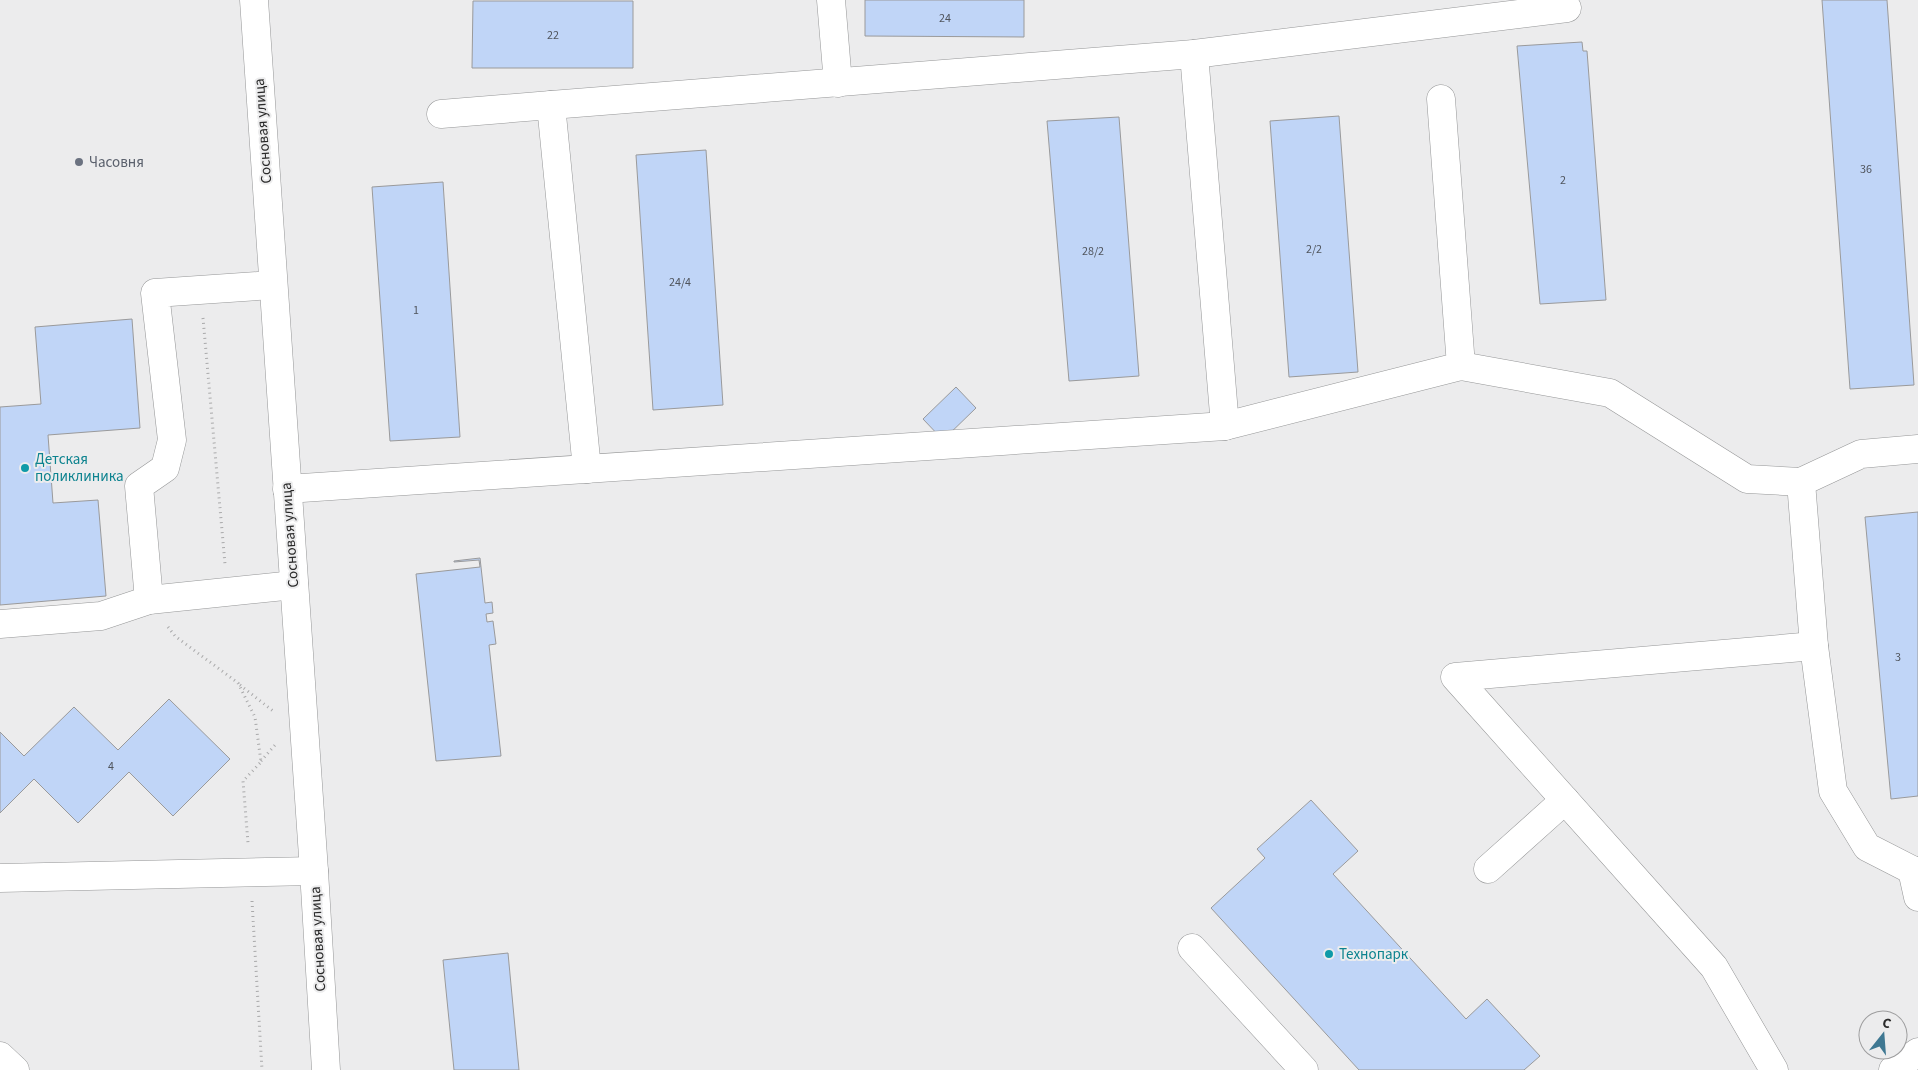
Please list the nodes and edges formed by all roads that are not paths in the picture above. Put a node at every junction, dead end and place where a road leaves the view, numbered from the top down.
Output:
1 (254, 0) edge
2 (831, 0) edge
3 (1567, 8) dead end
4 (1194, 54) junction
5 (838, 83) junction
6 (1441, 99) dead end
7 (551, 105) junction
8 (441, 114) dead end
9 (273, 285) junction
10 (1461, 366) junction
11 (1225, 426) junction
12 (1918, 450) edge
13 (587, 469) junction
14 (1802, 482) junction
15 (287, 489) junction
16 (294, 585) junction
17 (149, 600) junction
18 (0, 624) edge
19 (1814, 646) junction
20 (1565, 800) junction
21 (1488, 868) dead end
22 (314, 871) junction
23 (1915, 871) edge
24 (0, 878) edge
25 (1918, 897) edge
26 (1192, 948) dead end
27 (1918, 1052) edge
28 (0, 1056) edge
29 (15, 1070) edge
30 (326, 1070) edge
31 (1304, 1070) edge
32 (1774, 1070) edge
33 (1894, 1070) edge

1 - 9 street, Сосновая улица
2 - 5 street
3 - 4 street
4 - 5 street
4 - 11 street
5 - 7 street
6 - 10 street
7 - 8 street
7 - 13 street
9 - 15 street, Сосновая улица
9 - 17 street
10 - 11 street
10 - 14 street
11 - 13 street
12 - 14 street
13 - 15 street
14 - 19 street
15 - 16 street, Сосновая улица
16 - 17 street
16 - 22 street, Сосновая улица
17 - 18 street
19 - 20 street
19 - 23 street
20 - 21 street
20 - 32 street
22 - 24 street
22 - 30 street, Сосновая улица
23 - 25 street
26 - 31 street
27 - 33 street
28 - 29 street

